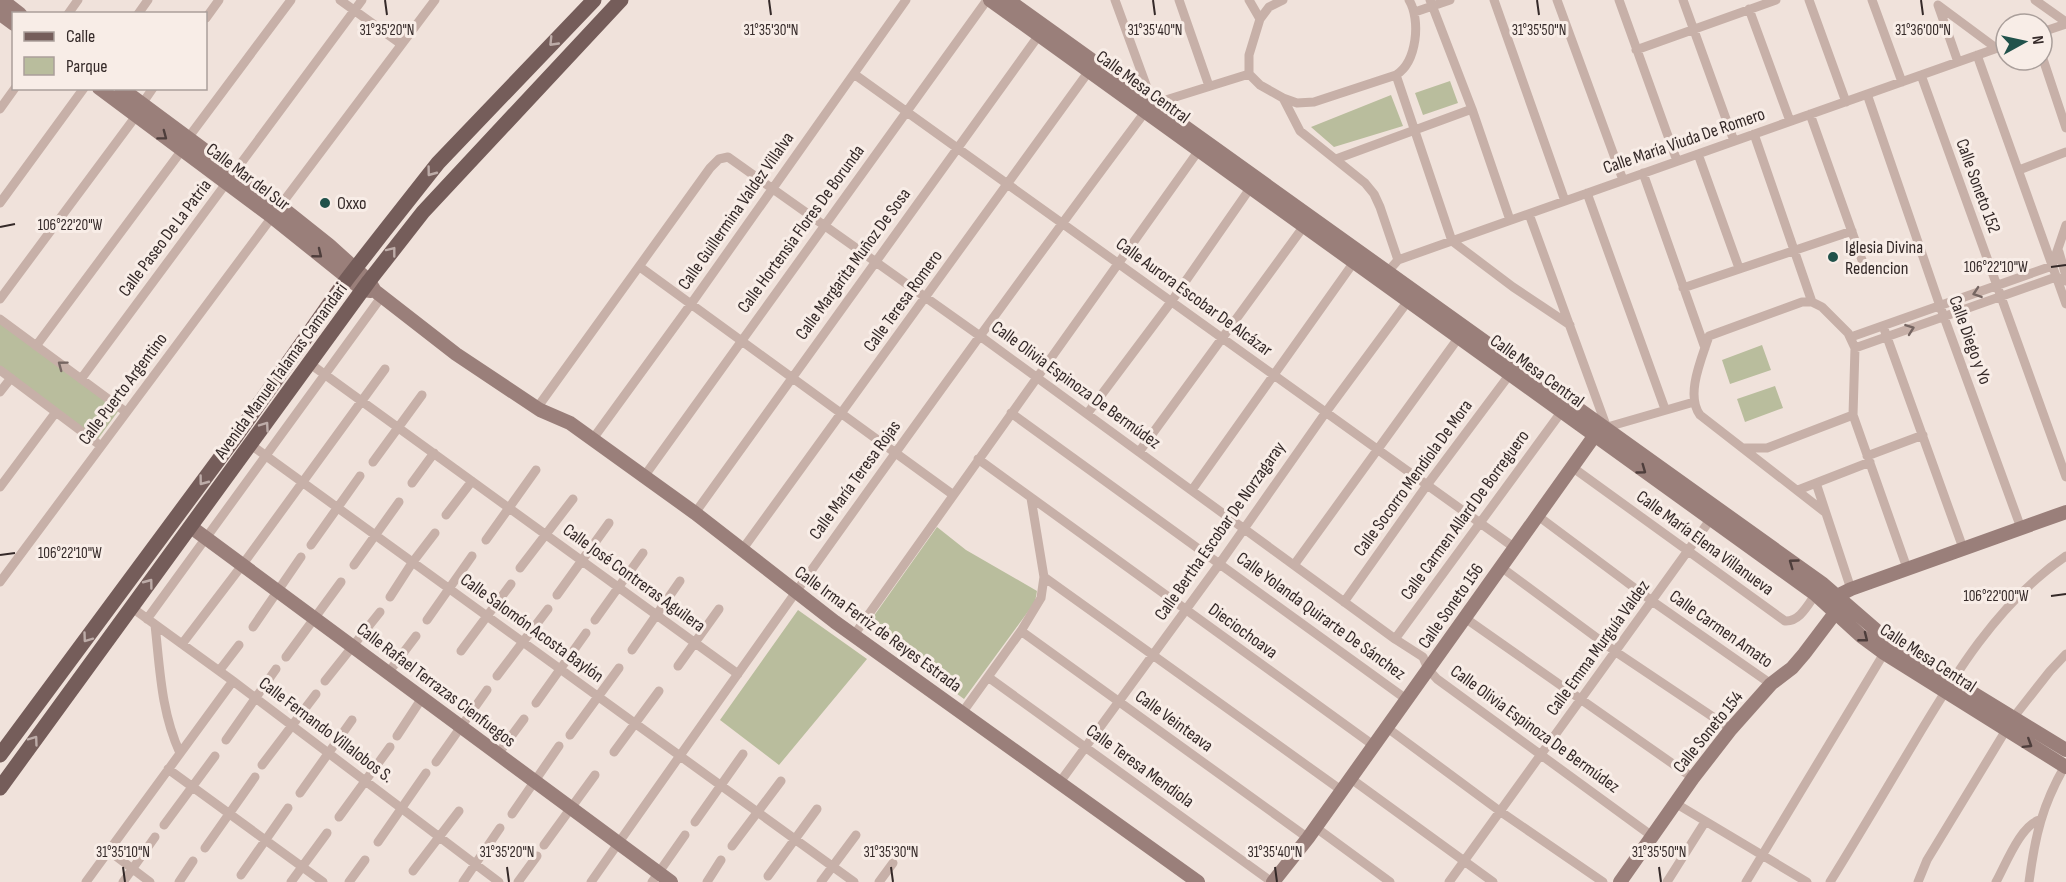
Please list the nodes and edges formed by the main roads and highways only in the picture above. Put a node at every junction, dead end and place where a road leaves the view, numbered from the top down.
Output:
1 (594, 0) edge
2 (621, 0) edge
3 (0, 755) edge
4 (0, 788) edge

1 -> 3 main road, Avenida Manuel Talamas Camandari
4 -> 2 main road, Avenida Manuel Talamas Camandari

